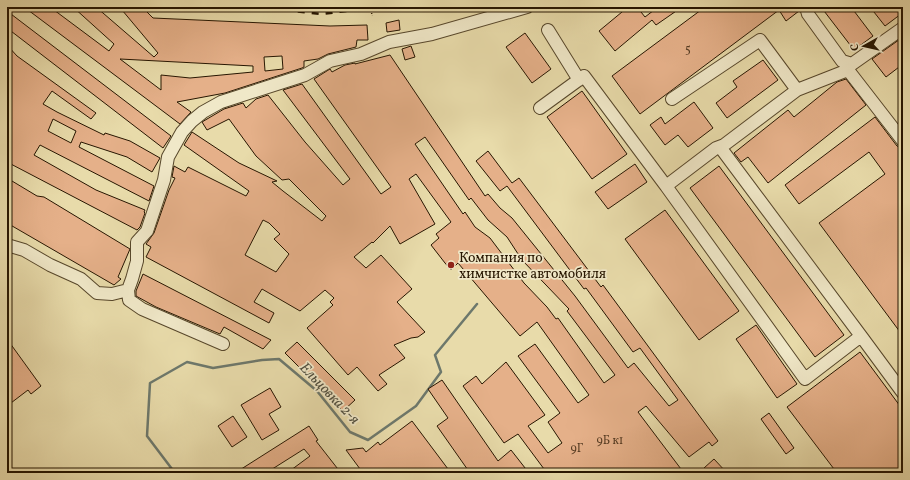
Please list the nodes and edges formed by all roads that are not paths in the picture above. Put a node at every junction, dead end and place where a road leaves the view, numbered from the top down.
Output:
1 (527, 7) edge
2 (806, 7) edge
3 (903, 28) edge
4 (548, 30) dead end
5 (579, 80) junction
6 (797, 90) junction
7 (672, 99) dead end
8 (540, 108) dead end
9 (903, 141) edge
10 (720, 146) junction
11 (666, 186) junction
12 (7, 245) edge
13 (128, 290) junction
14 (861, 336) junction
15 (223, 344) dead end
16 (902, 388) edge

1 - 13 lane
2 - 3 lane
4 - 5 lane
5 - 8 lane
5 - 11 lane
6 - 7 lane
6 - 9 lane
6 - 10 lane
10 - 11 lane
10 - 14 lane
11 - 14 lane
12 - 13 lane
13 - 15 lane
14 - 16 lane

